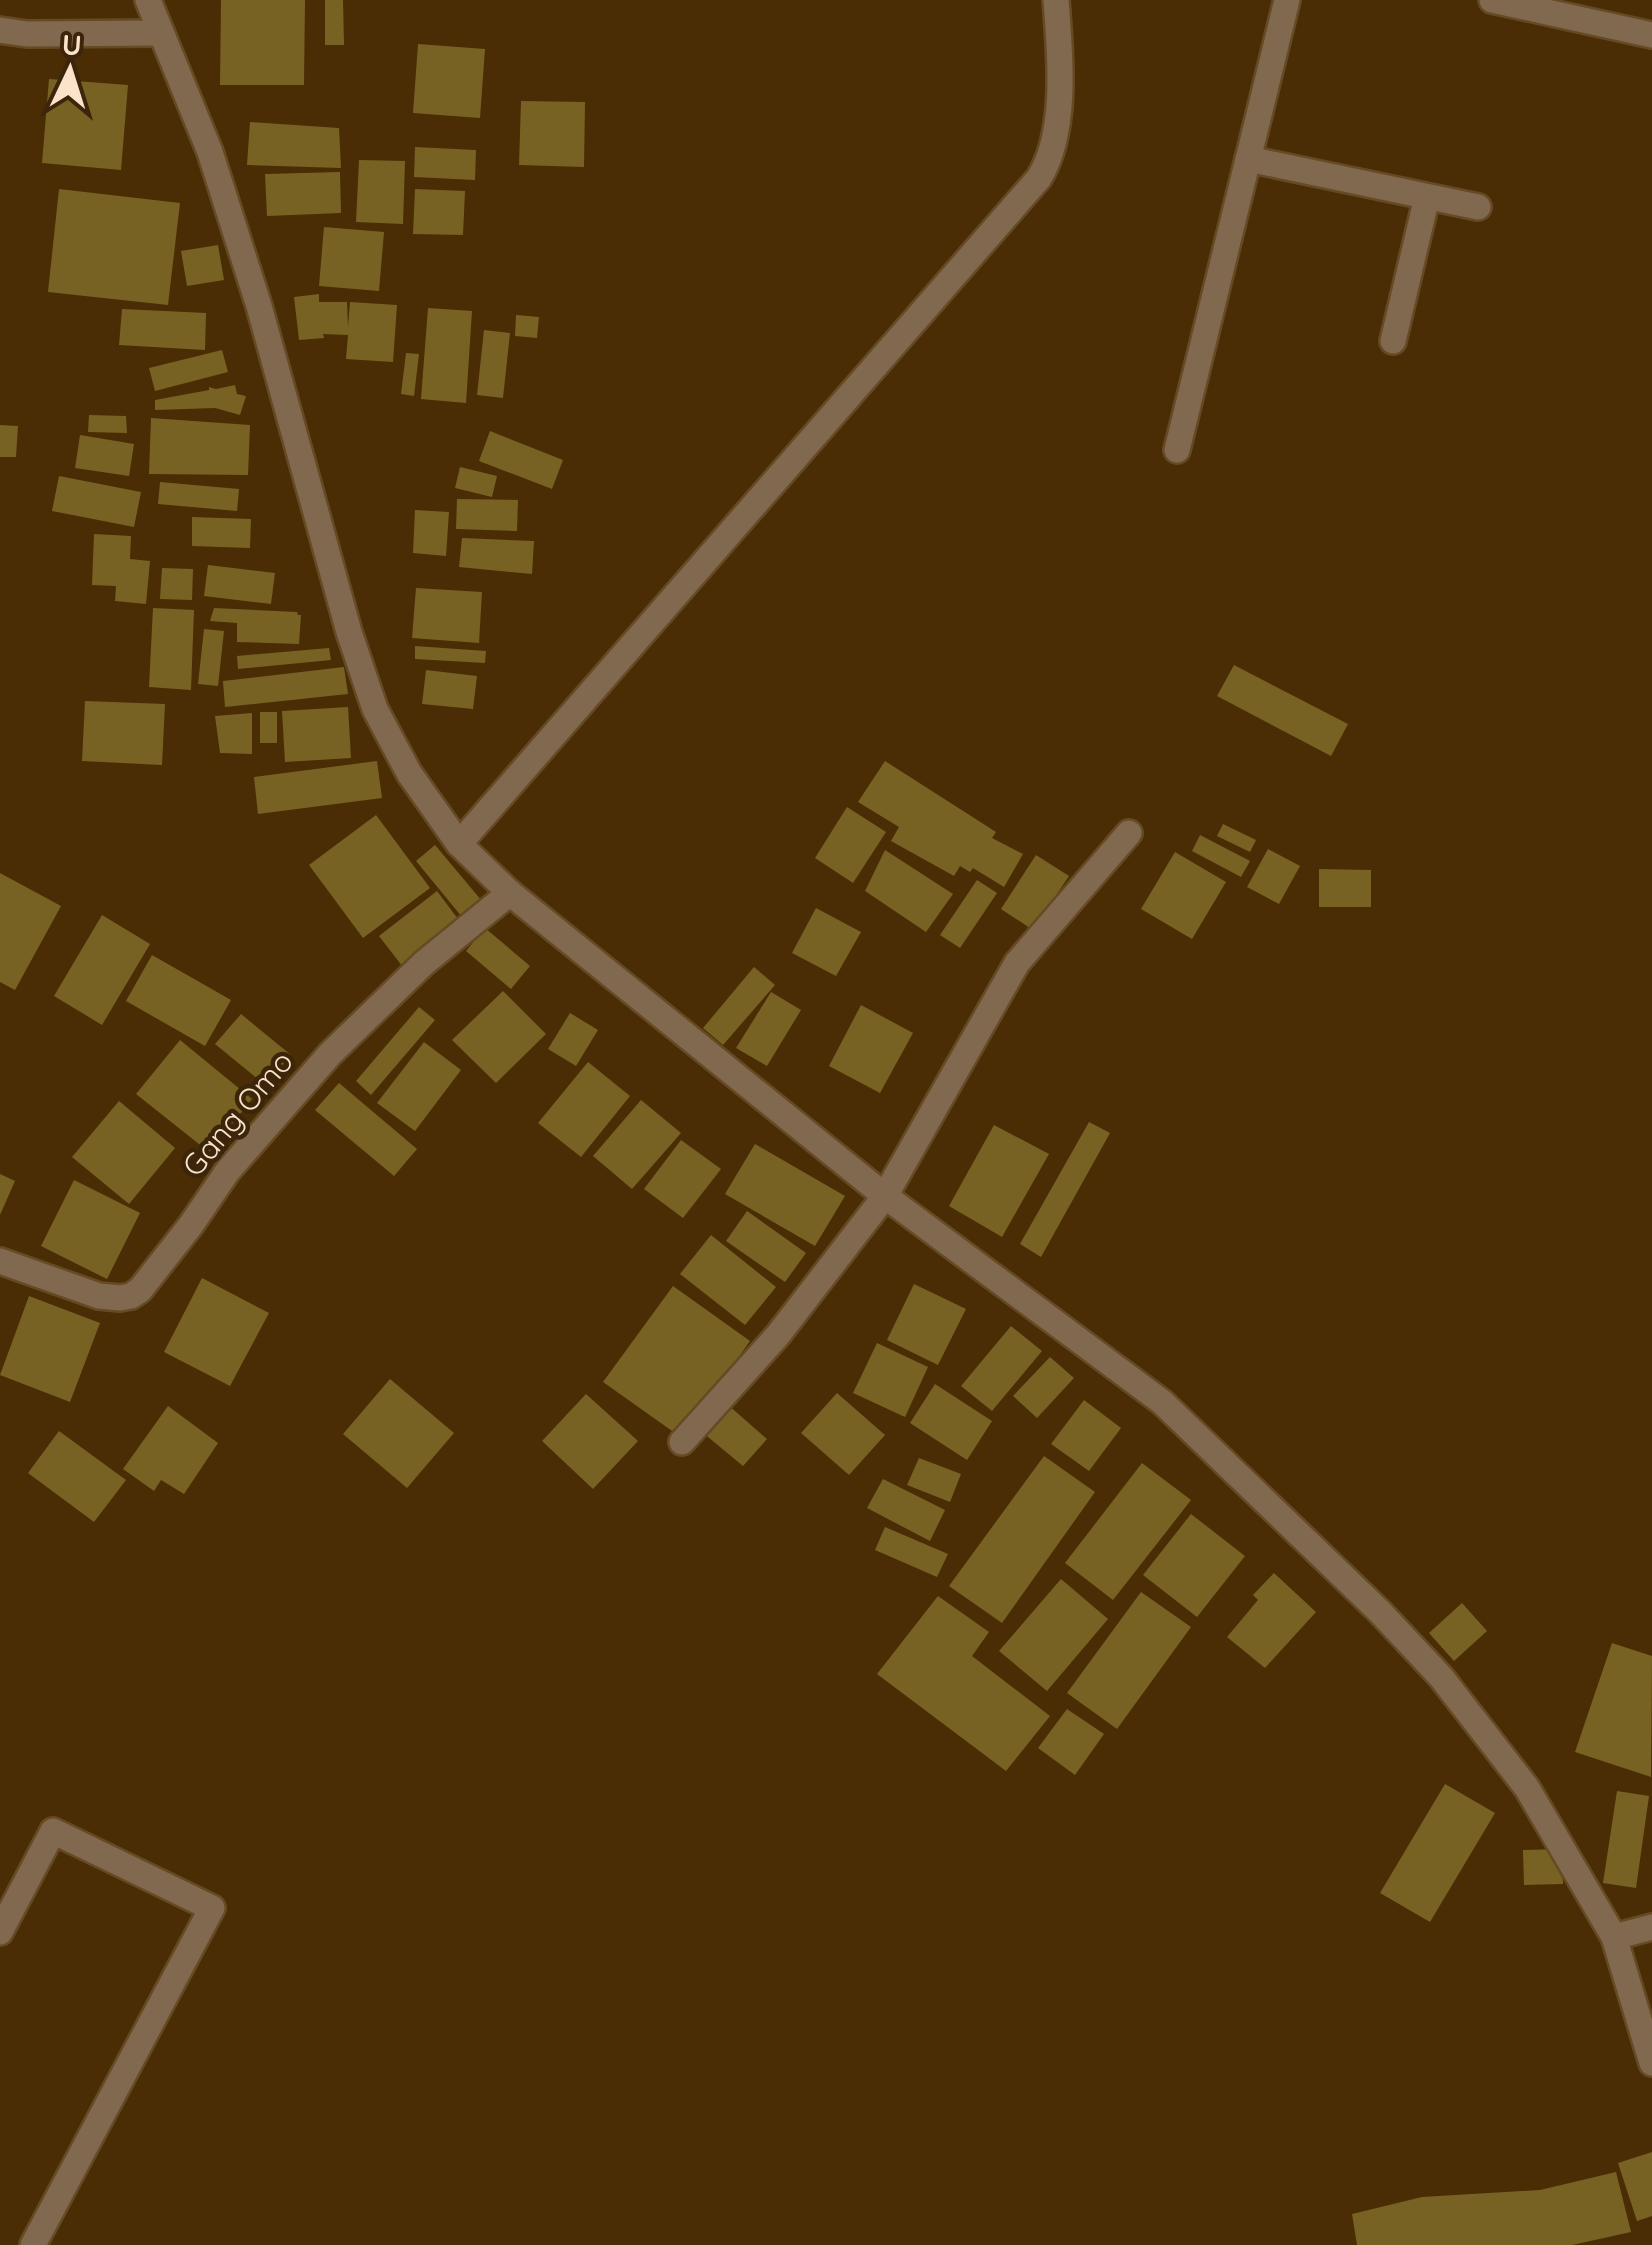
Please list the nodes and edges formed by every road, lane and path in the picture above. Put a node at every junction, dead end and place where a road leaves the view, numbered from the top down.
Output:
1 (148, 0) edge
2 (1080, 0) edge
3 (1287, 0) edge
4 (1492, 0) edge
5 (1056, 11) edge
6 (0, 30) edge
7 (161, 33) junction
8 (1652, 35) edge
9 (1248, 160) junction
10 (1428, 196) junction
11 (1478, 208) dead end
12 (1393, 341) dead end
13 (1177, 450) dead end
14 (1129, 833) dead end
15 (458, 844) junction
16 (510, 893) junction
17 (884, 1196) junction
18 (0, 1261) edge
19 (682, 1442) dead end
20 (1652, 1928) edge
21 (0, 1932) edge
22 (1614, 1937) junction
23 (1652, 2063) edge
24 (34, 2245) edge

1 - 7 street
2 - 5 street
3 - 9 street
4 - 8 street
5 - 15 street
6 - 7 street
7 - 15 street
9 - 10 street
9 - 13 street
10 - 11 street
10 - 12 street
14 - 17 street
15 - 16 street
16 - 17 street
16 - 18 street, Gang Omo
17 - 19 street
17 - 22 street
20 - 22 street
21 - 24 street
22 - 23 street

